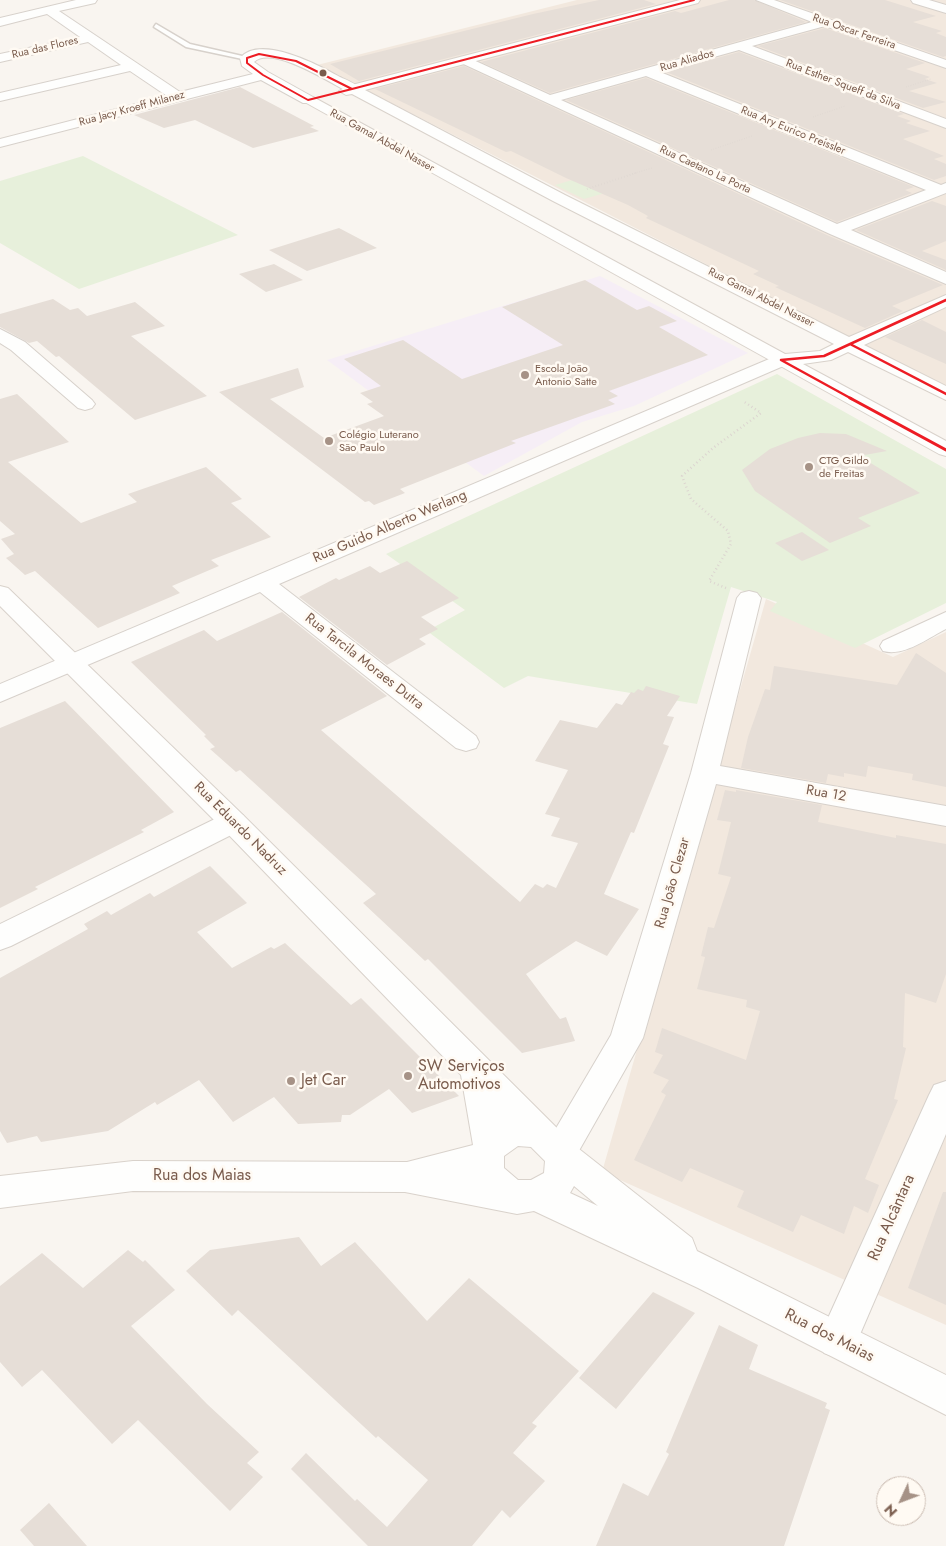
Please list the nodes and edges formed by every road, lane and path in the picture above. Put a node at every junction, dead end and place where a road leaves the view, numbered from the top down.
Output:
1 (91, 0) edge
2 (694, 0) edge
3 (762, 0) edge
4 (917, 0) edge
5 (946, 9) edge
6 (49, 10) junction
7 (0, 22) edge
8 (825, 22) junction
9 (156, 26) dead end
10 (91, 38) junction
11 (740, 46) junction
12 (0, 58) edge
13 (246, 58) junction
14 (464, 61) junction
15 (946, 64) edge
16 (132, 66) junction
17 (646, 72) junction
18 (263, 75) junction
19 (353, 89) junction
20 (0, 97) edge
21 (178, 97) junction
22 (549, 99) junction
23 (308, 100) junction
24 (946, 124) edge
25 (0, 143) edge
26 (943, 189) edge
27 (836, 230) junction
28 (946, 279) edge
29 (946, 300) edge
30 (0, 335) edge
31 (850, 344) junction
32 (781, 360) junction
33 (720, 386) junction
34 (946, 394) edge
35 (85, 404) dead end
36 (946, 450) edge
37 (262, 582) junction
38 (0, 593) edge
39 (749, 598) joint
40 (946, 619) edge
41 (892, 646) dead end
42 (72, 664) junction
43 (0, 694) edge
44 (466, 742) dead end
45 (705, 773) junction
46 (946, 816) edge
47 (233, 822) junction
48 (0, 938) edge
49 (477, 1068) junction
50 (946, 1095) edge
51 (555, 1147) junction
52 (488, 1151) junction
53 (405, 1177) junction
54 (0, 1192) edge
55 (527, 1197) junction
56 (711, 1276) junction
57 (838, 1340) junction
58 (946, 1396) edge

1 - 6 street
2 - 14 street
3 - 8 street, Rua Oscar Ferreira
4 - 5 street
6 - 7 street
6 - 10 street
8 - 11 street, Rua Aliados
8 - 15 street, Rua Oscar Ferreira
9 - 13 lane
10 - 12 street, Rua das Flores
10 - 16 street
11 - 17 street, Rua Aliados
11 - 24 street, Rua Esther Squeff da Silva
13 - 18 street, Rua Gamal Abdel Nasser
13 - 19 street, Rua Gamal Abdel Nasser
14 - 19 street
14 - 22 street, Rua Caetano La Porta
16 - 20 street
16 - 21 street
17 - 22 street, Rua Aliados
17 - 26 street, Rua Ary Eurico Preissler
18 - 21 street, Rua Jacy Kroeff Milanez
18 - 23 street, Rua Gamal Abdel Nasser
19 - 23 street
19 - 31 street, Rua Gamal Abdel Nasser
21 - 25 street, Rua Jacy Kroeff Milanez
22 - 27 street, Rua Caetano La Porta
23 - 32 street, Rua Gamal Abdel Nasser
26 - 27 street
27 - 28 street, Rua Caetano La Porta
29 - 31 street
30 - 35 street
31 - 32 street
31 - 34 street, Rua Gamal Abdel Nasser
32 - 33 street, Rua Guido Alberto Werlang
32 - 36 street, Rua Gamal Abdel Nasser
33 - 37 street, Rua Guido Alberto Werlang
33 - 39 path
37 - 42 street, Rua Guido Alberto Werlang
37 - 44 street, Rua Tarcila Moraes Dutra
38 - 42 street, Rua Eduardo Nadruz
39 - 45 street, Rua João Clezar
40 - 41 street
42 - 43 street, Rua Guido Alberto Werlang
42 - 47 street, Rua Eduardo Nadruz
45 - 46 street, Rua 12
45 - 51 street, Rua João Clezar
47 - 48 street
47 - 49 street, Rua Eduardo Nadruz
49 - 51 street, Rua Eduardo Nadruz
49 - 52 street
50 - 57 street, Rua Alcântara
51 - 52 street
51 - 55 street
51 - 56 street, Rua dos Maias
52 - 53 street, Rua dos Maias
52 - 55 street
53 - 54 street, Rua dos Maias
53 - 55 street, Rua dos Maias
55 - 56 street, Rua dos Maias
56 - 57 street, Rua dos Maias
57 - 58 street, Rua dos Maias

